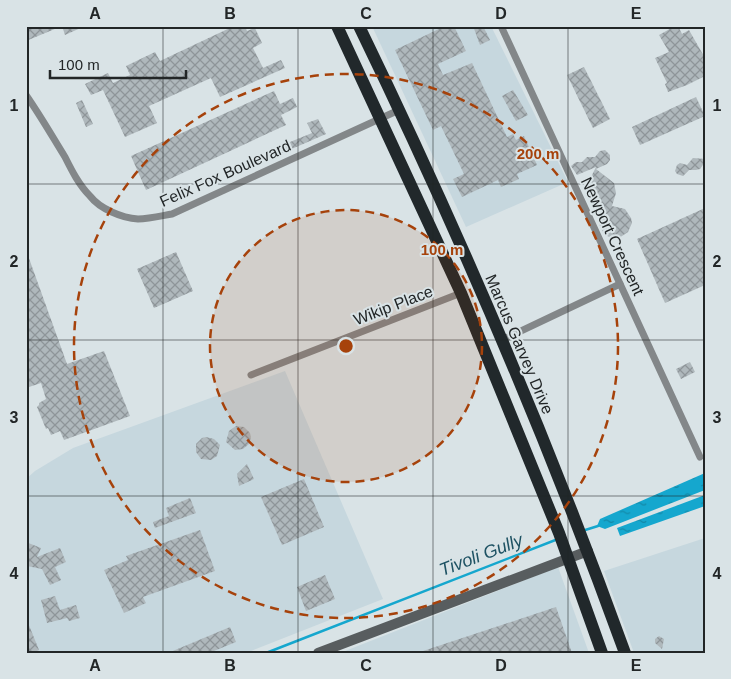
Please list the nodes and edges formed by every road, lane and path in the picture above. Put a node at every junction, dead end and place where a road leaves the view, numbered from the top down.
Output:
1 (337, 26) edge
2 (359, 26) edge
3 (501, 26) edge
4 (26, 95) edge
5 (399, 110) junction
6 (380, 118) junction
7 (620, 284) junction
8 (461, 294) junction
9 (502, 340) junction
10 (251, 375) dead end
11 (700, 457) dead end
12 (588, 551) junction
13 (568, 559) junction
14 (318, 653) edge
15 (602, 653) edge
16 (625, 653) edge

1 - 6 highway
2 - 5 highway, Marcus Garvey Drive
3 - 7 street, Newport Crescent
4 - 6 street, Felix Fox Boulevard
5 - 6 street, Felix Fox Boulevard
5 - 9 highway, Marcus Garvey Drive
6 - 8 highway
7 - 9 street
7 - 11 street, Newport Crescent
8 - 10 street, Wikip Place
8 - 13 highway
9 - 12 highway, Marcus Garvey Drive
12 - 13 street
12 - 16 highway, Marcus Garvey Drive
13 - 14 street
13 - 15 highway

